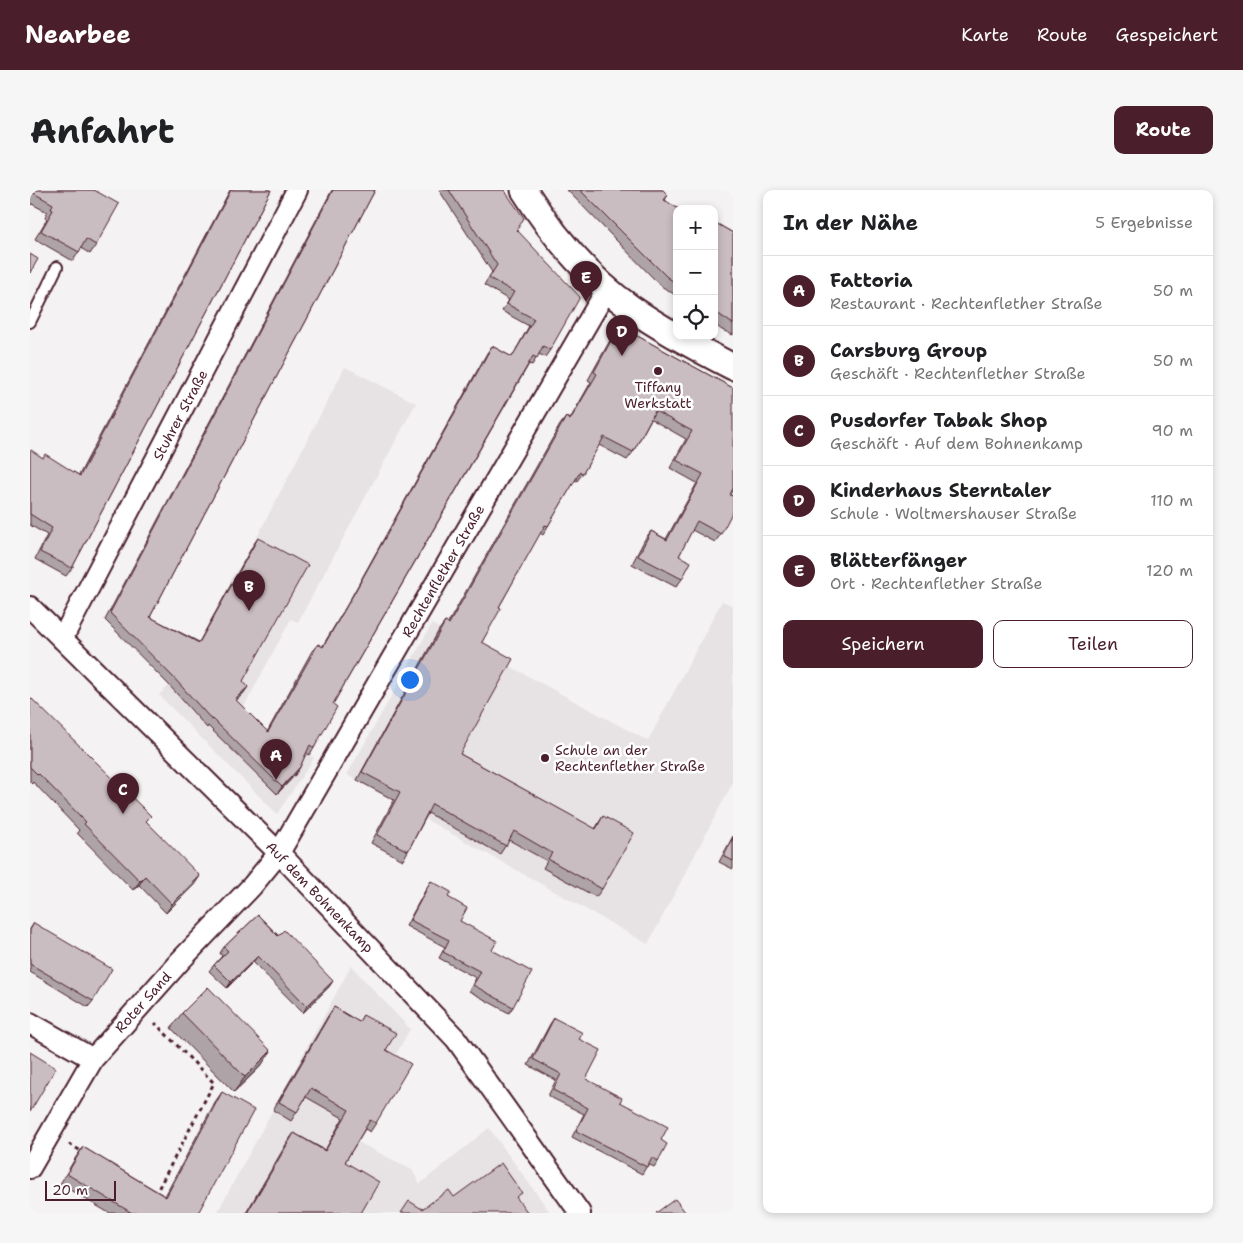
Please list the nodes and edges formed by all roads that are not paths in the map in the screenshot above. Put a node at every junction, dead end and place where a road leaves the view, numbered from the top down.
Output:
1 (297, 190) edge
2 (524, 190) edge
3 (57, 267) dead end
4 (607, 288) junction
5 (30, 322) edge
6 (733, 367) edge
7 (30, 607) edge
8 (62, 639) junction
9 (278, 853) junction
10 (30, 1023) edge
11 (92, 1059) junction
12 (30, 1168) edge
13 (580, 1213) edge

1 - 8 street, Stuhrer Straße
2 - 4 street
3 - 5 lane
4 - 6 street
4 - 9 street, Rechtenflether Straße
7 - 8 street, Auf dem Bohnenkamp
8 - 9 street, Auf dem Bohnenkamp
9 - 11 street, Roter Sand
9 - 13 street, Auf dem Bohnenkamp
10 - 11 street
11 - 12 street, Roter Sand

